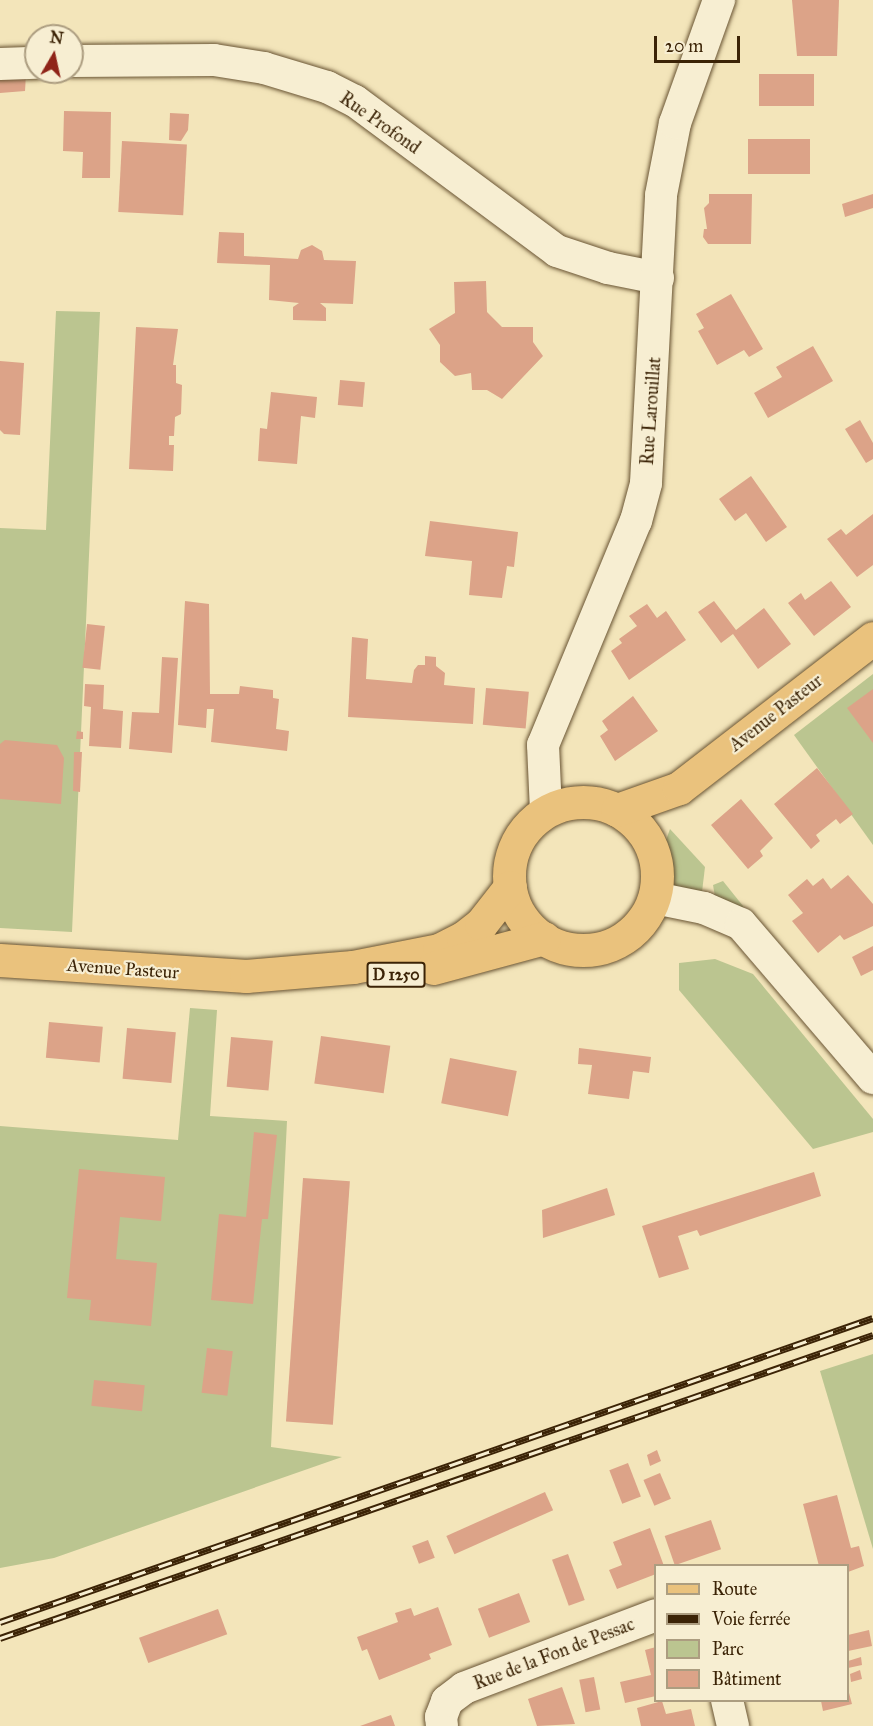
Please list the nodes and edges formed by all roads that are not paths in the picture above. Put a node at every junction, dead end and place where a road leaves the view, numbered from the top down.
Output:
1 (719, 0) edge
2 (84, 62) edge
3 (24, 63) edge
4 (0, 64) edge
5 (658, 278) junction
6 (873, 638) edge
7 (679, 788) junction
8 (617, 810) junction
9 (546, 811) junction
10 (649, 840) junction
11 (510, 887) junction
12 (655, 898) junction
13 (544, 938) junction
14 (0, 960) edge
15 (246, 976) junction
16 (873, 1078) edge
17 (654, 1617) edge
18 (727, 1702) edge
19 (442, 1726) edge
20 (733, 1726) edge

1 - 5 street, Rue Larouillat
2 - 5 street, Rue Profond
3 - 4 street
5 - 9 street, Rue Larouillat
6 - 7 main road, Avenue Pasteur
7 - 8 main road, Avenue Pasteur
7 - 10 main road, Avenue Pasteur
8 - 9 main road
8 - 10 main road
9 - 11 main road
10 - 12 main road
11 - 13 main road
11 - 15 main road, Avenue Pasteur / D 1250
12 - 13 main road
12 - 16 street
13 - 15 main road, Avenue Pasteur / D 1250
14 - 15 main road, Avenue Pasteur / D 1250
17 - 19 street, Rue de la Fon de Pessac
18 - 20 street

